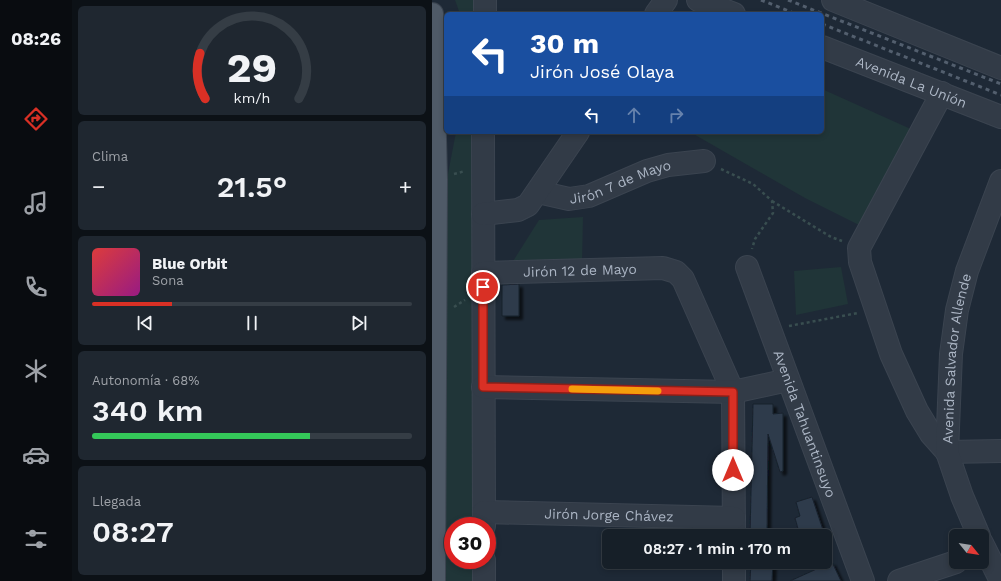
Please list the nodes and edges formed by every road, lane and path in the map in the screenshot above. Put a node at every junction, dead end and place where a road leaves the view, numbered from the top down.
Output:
1 (485, 0) edge
2 (666, 0) edge
3 (698, 0) edge
4 (833, 0) edge
5 (485, 12) edge
6 (657, 12) edge
7 (729, 12) edge
8 (432, 14) edge
9 (824, 49) edge
10 (1001, 68) edge
11 (942, 93) junction
12 (1001, 117) edge
13 (483, 134) edge
14 (577, 134) edge
15 (704, 161) joint
16 (483, 165) junction
17 (436, 180) junction
18 (1001, 182) edge
19 (538, 192) junction
20 (772, 201) junction
21 (483, 214) junction
22 (859, 248) junction
23 (434, 256) edge
24 (747, 267) joint
25 (483, 280) junction
26 (875, 310) junction
27 (436, 317) junction
28 (769, 330) junction
29 (788, 380) junction
30 (483, 387) junction
31 (733, 392) junction
32 (1001, 451) edge
33 (947, 452) junction
34 (484, 517) edge
35 (496, 519) edge
36 (734, 527) edge
37 (975, 529) edge
38 (989, 558) edge
39 (949, 564) edge
40 (484, 569) edge
41 (734, 569) edge
42 (434, 581) edge
43 (484, 581) edge
44 (734, 581) edge
45 (863, 581) edge
46 (899, 581) edge
47 (1001, 581) edge

1 - 5 street
2 - 6 street
3 - 7 street
4 - 10 street
8 - 17 main road
9 - 11 street, Avenida La Unión
11 - 12 street, Avenida La Unión
11 - 22 street
13 - 16 street
14 - 19 street
15 - 19 street, Jirón 7 de Mayo
15 - 20 path
16 - 17 path
16 - 21 street
17 - 23 main road
18 - 33 street, Avenida Salvador Allende
19 - 21 street
20 - 22 path
20 - 24 path
21 - 25 street
22 - 26 street
23 - 27 main road
24 - 28 street, Avenida Tahuantinsuyo
25 - 27 path
25 - 30 street
25 - 31 street, Jirón 12 de Mayo
26 - 28 path
26 - 33 street
27 - 42 main road
28 - 29 street, Avenida Tahuantinsuyo
29 - 31 street
29 - 45 street, Avenida Tahuantinsuyo
30 - 31 street
30 - 34 street
31 - 36 street
32 - 33 street
33 - 37 street, Avenida Salvador Allende
35 - 36 street, Jirón Jorge Chávez
38 - 47 street, Avenida Salvador Allende
39 - 46 street
40 - 43 street
41 - 44 street

